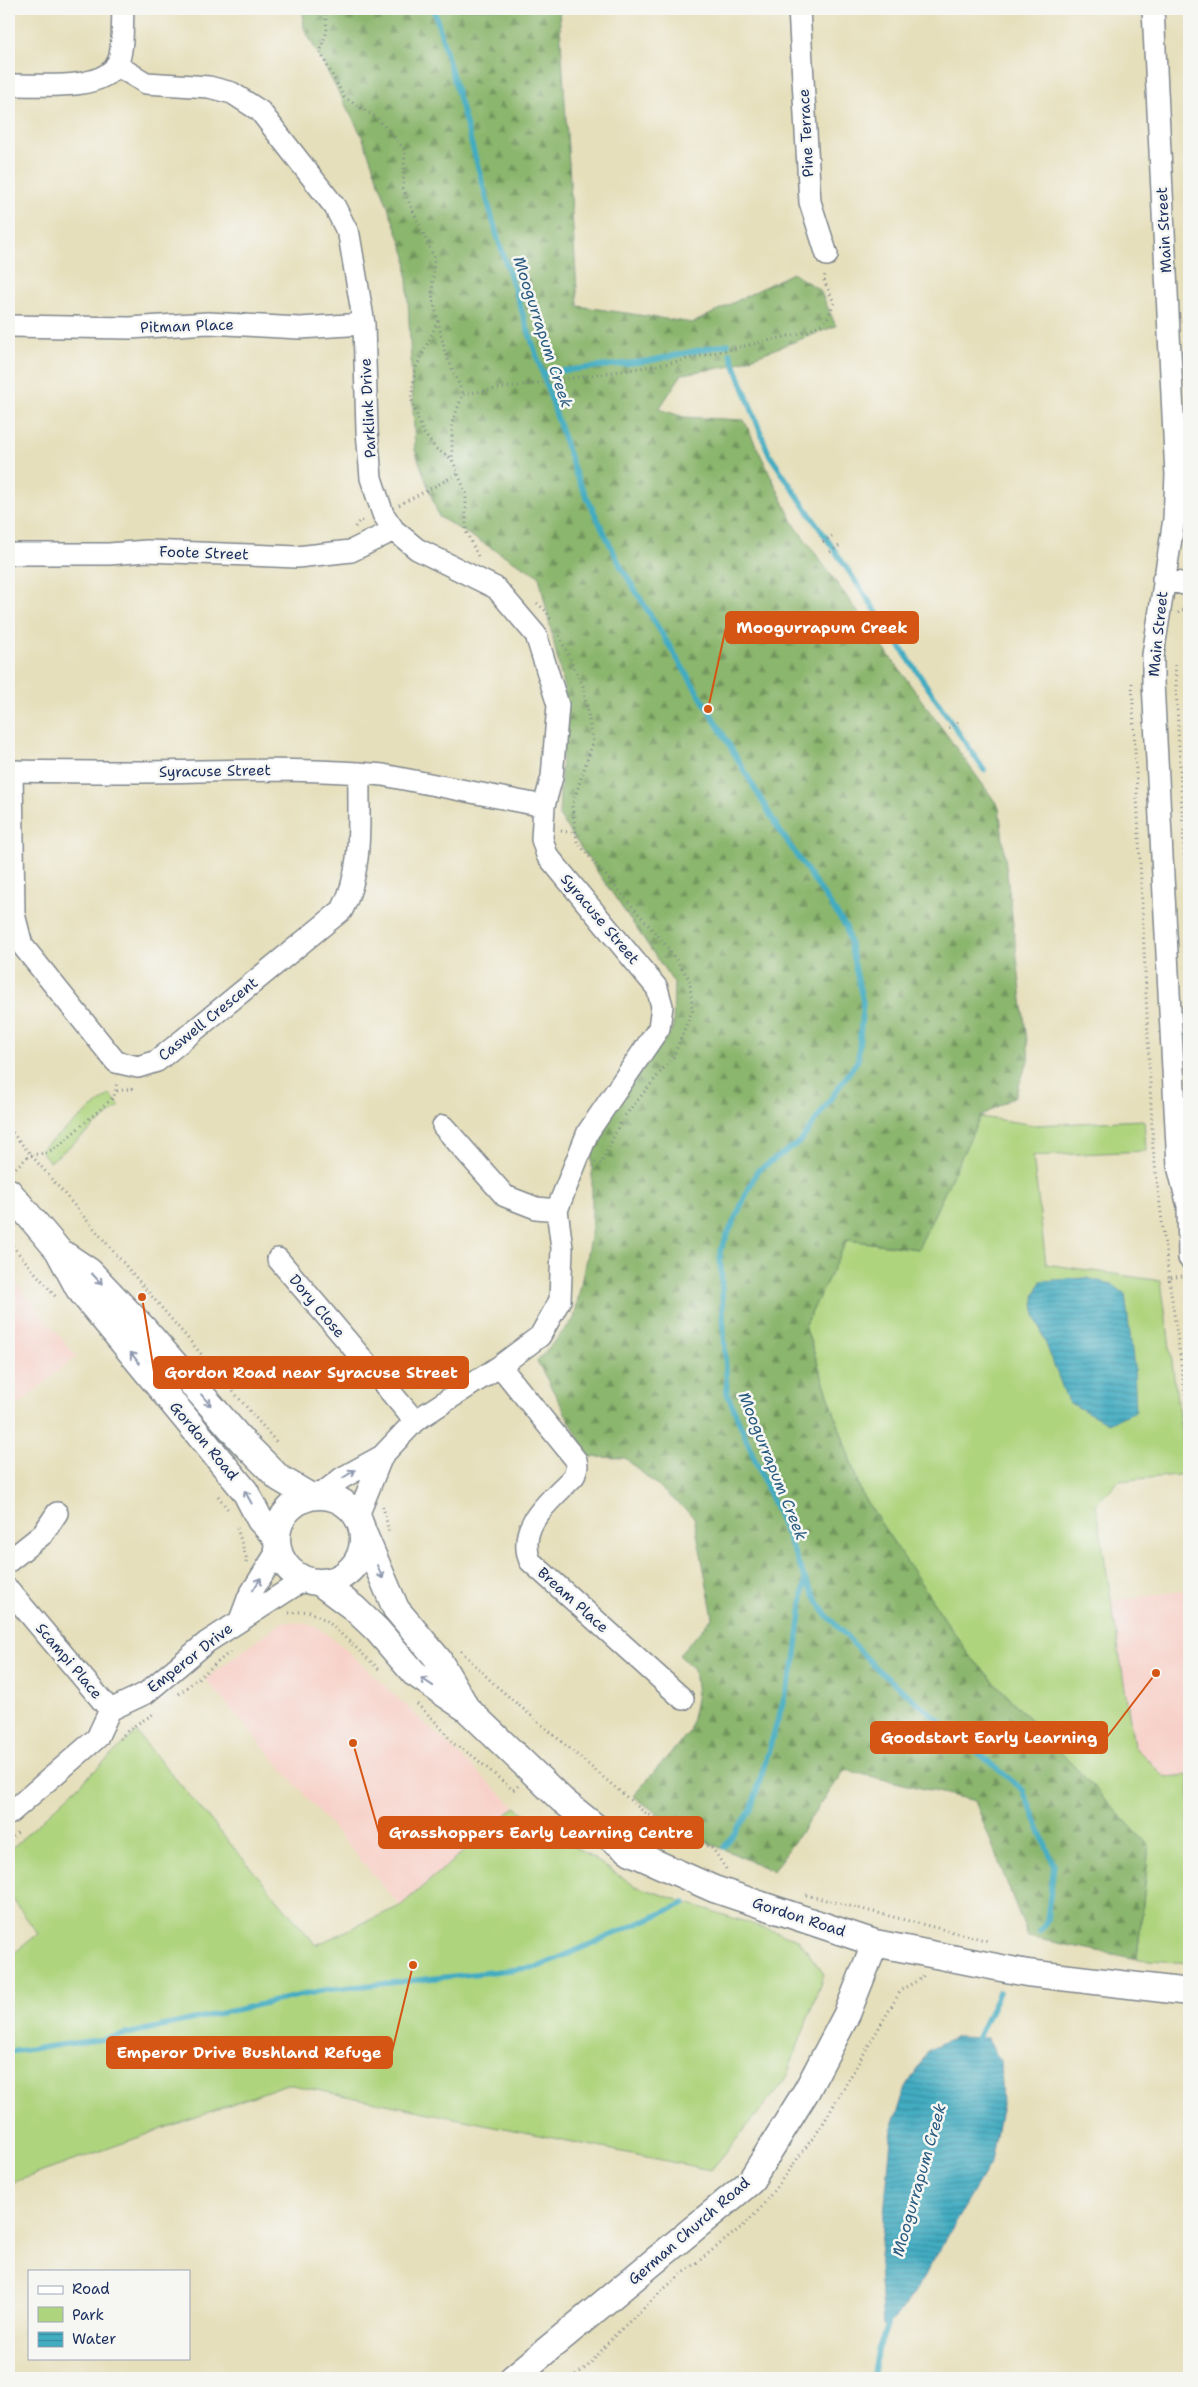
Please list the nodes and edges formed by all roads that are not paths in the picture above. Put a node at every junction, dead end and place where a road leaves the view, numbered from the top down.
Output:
1 (123, 9) edge
2 (799, 9) edge
3 (1152, 9) edge
4 (116, 66) junction
5 (9, 84) edge
6 (827, 256) road end
7 (364, 324) junction
8 (9, 326) edge
9 (394, 530) junction
10 (9, 554) edge
11 (1163, 579) junction
12 (1189, 585) edge
13 (10, 771) edge
14 (359, 772) junction
15 (544, 806) junction
16 (444, 1126) dead end
17 (9, 1192) edge
18 (1188, 1206) edge
19 (557, 1210) junction
20 (58, 1250) junction
21 (278, 1258) dead end
22 (1189, 1258) edge
23 (500, 1366) junction
24 (415, 1422) junction
25 (382, 1456) junction
26 (315, 1496) junction
27 (57, 1513) dead end
28 (359, 1523) junction
29 (277, 1544) junction
30 (9, 1561) edge
31 (312, 1580) junction
32 (9, 1590) edge
33 (240, 1620) junction
34 (683, 1699) dead end
35 (467, 1709) junction
36 (110, 1710) junction
37 (16, 1821) edge
38 (876, 1942) junction
39 (1189, 1992) edge
40 (524, 2375) edge

1 - 4 street
2 - 6 street, Pine Terrace
3 - 11 street, Main Street
4 - 5 street
4 - 7 street, Parklink Drive
7 - 8 street, Pitman Place
7 - 9 street, Parklink Drive
9 - 10 street, Foote Street
9 - 15 street, Parklink Drive
11 - 12 street
11 - 18 street, Main Street
13 - 14 street, Syracuse Street
13 - 14 street, Caswell Crescent
14 - 15 street, Syracuse Street
15 - 19 street, Syracuse Street
16 - 19 street
17 - 20 street, Gordon Road
18 - 22 street, Main Street
19 - 23 street, Syracuse Street
20 -> 26 street, Gordon Road
29 -> 20 street, Gordon Road
21 - 24 street, Dory Close
23 - 24 street, Syracuse Street
23 - 34 street, Bream Place
24 - 25 street, Syracuse Street
26 -> 25 street
25 - 28 street
26 - 28 street
26 - 29 street
27 - 30 street
28 - 31 street
28 -> 35 street, Gordon Road
29 - 31 street
33 -> 29 street
31 - 33 street, Emperor Drive
35 -> 31 street, Gordon Road
32 - 36 street, Scampi Place
33 - 36 street, Emperor Drive
35 - 38 street, Gordon Road
36 - 37 street
38 - 39 street, Gordon Road
38 - 40 street, German Church Road

